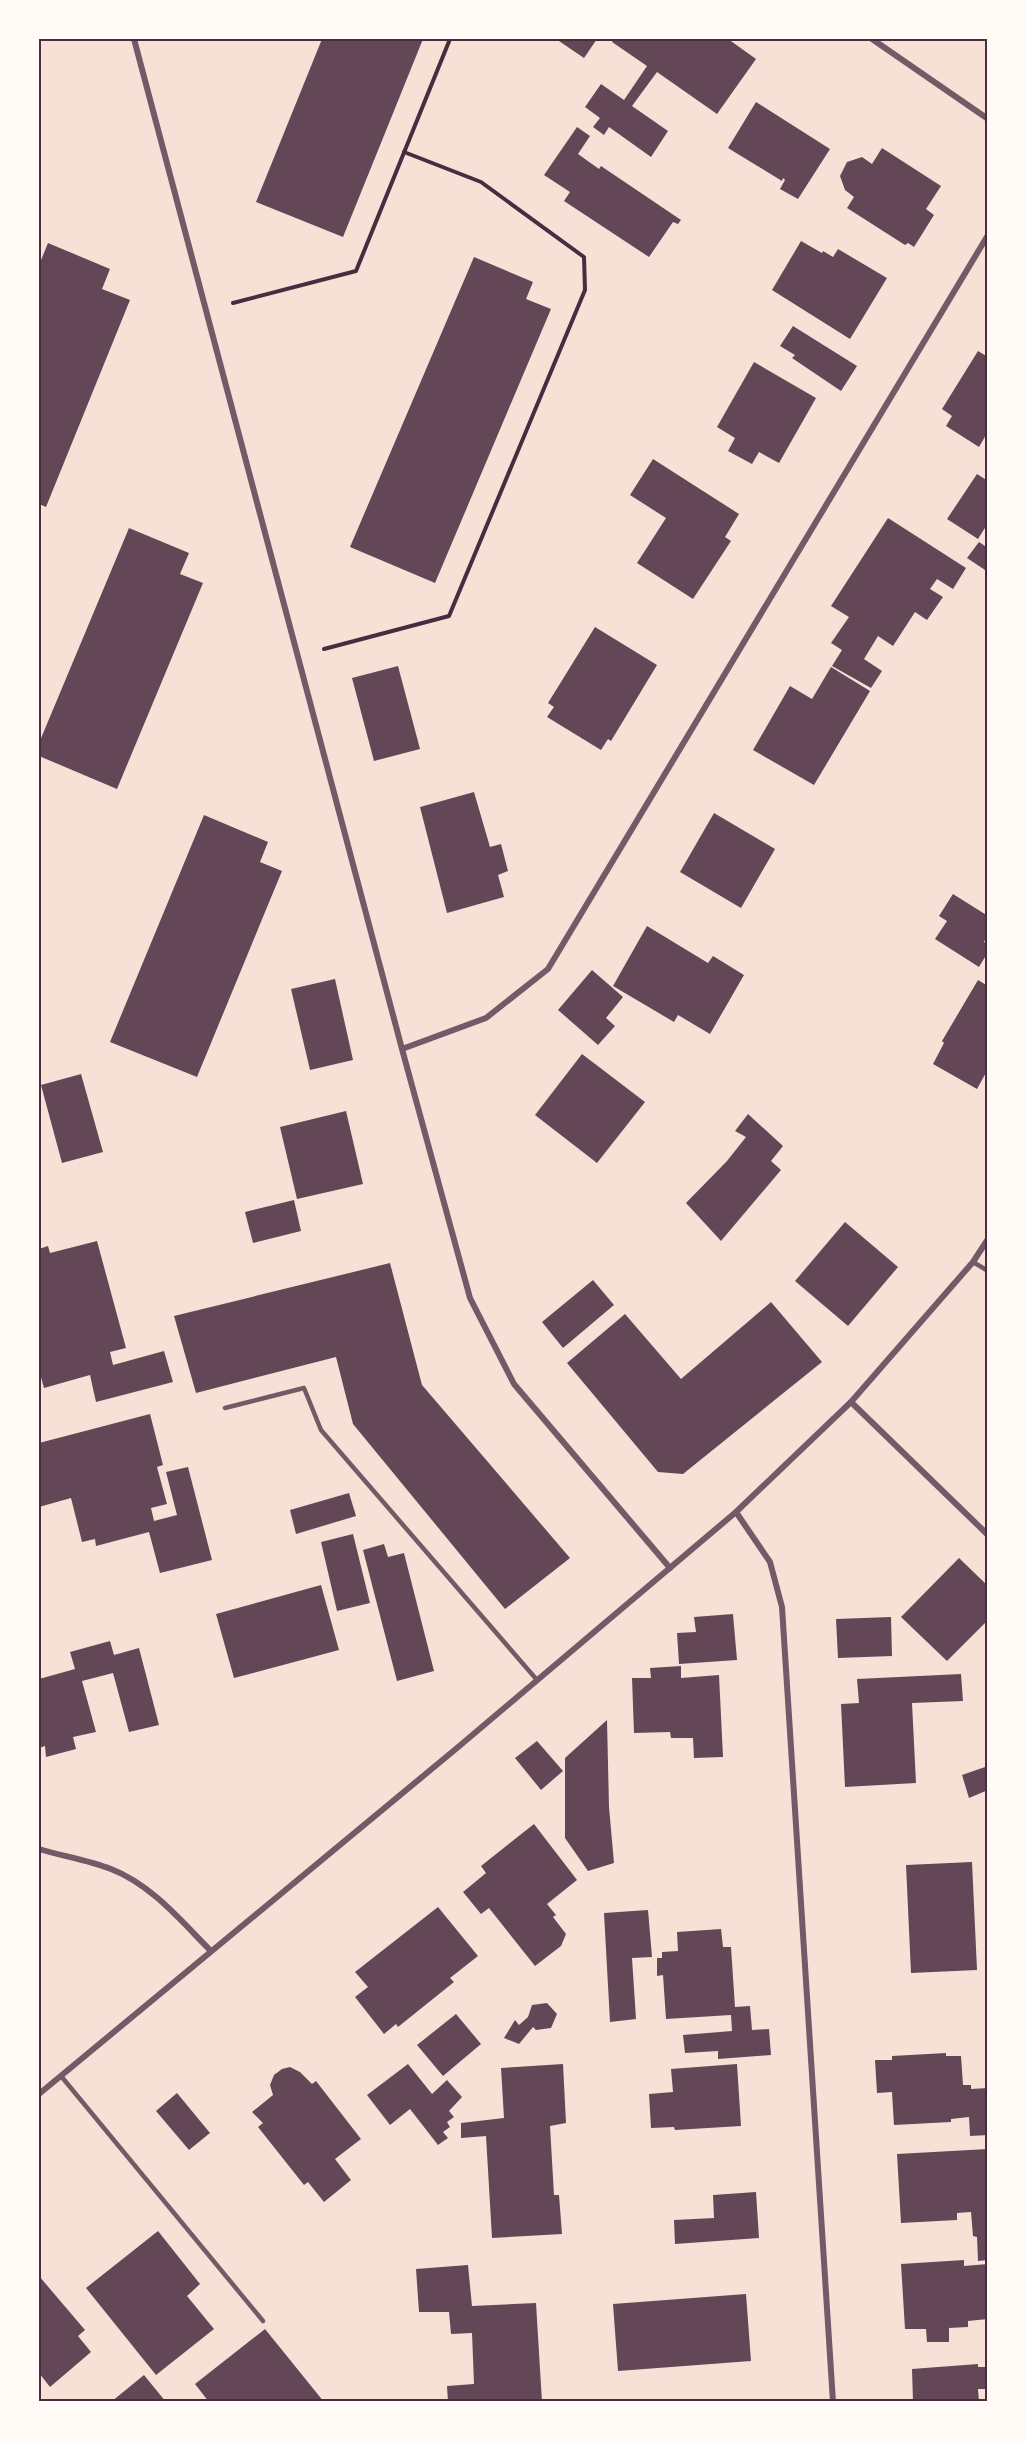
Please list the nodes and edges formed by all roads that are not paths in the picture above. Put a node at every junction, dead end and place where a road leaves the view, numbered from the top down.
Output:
1 (134, 39) edge
2 (872, 39) edge
3 (988, 119) edge
4 (988, 235) edge
5 (402, 1049) junction
6 (988, 1239) edge
7 (973, 1262) junction
8 (988, 1271) edge
9 (851, 1402) junction
10 (225, 1408) dead end
11 (736, 1512) junction
12 (988, 1535) edge
13 (670, 1568) junction
14 (537, 1680) junction
15 (39, 1850) edge
16 (211, 1951) junction
17 (60, 2076) junction
18 (39, 2094) edge
19 (263, 2320) dead end
20 (833, 2402) edge

1 - 5 street
2 - 3 street
4 - 5 street
5 - 13 street
6 - 7 street
7 - 8 lane
7 - 9 street
9 - 11 street
9 - 12 street
10 - 14 lane
11 - 13 street
11 - 20 street
13 - 14 street
14 - 16 street
15 - 16 street
16 - 17 street
17 - 18 street
17 - 19 lane

